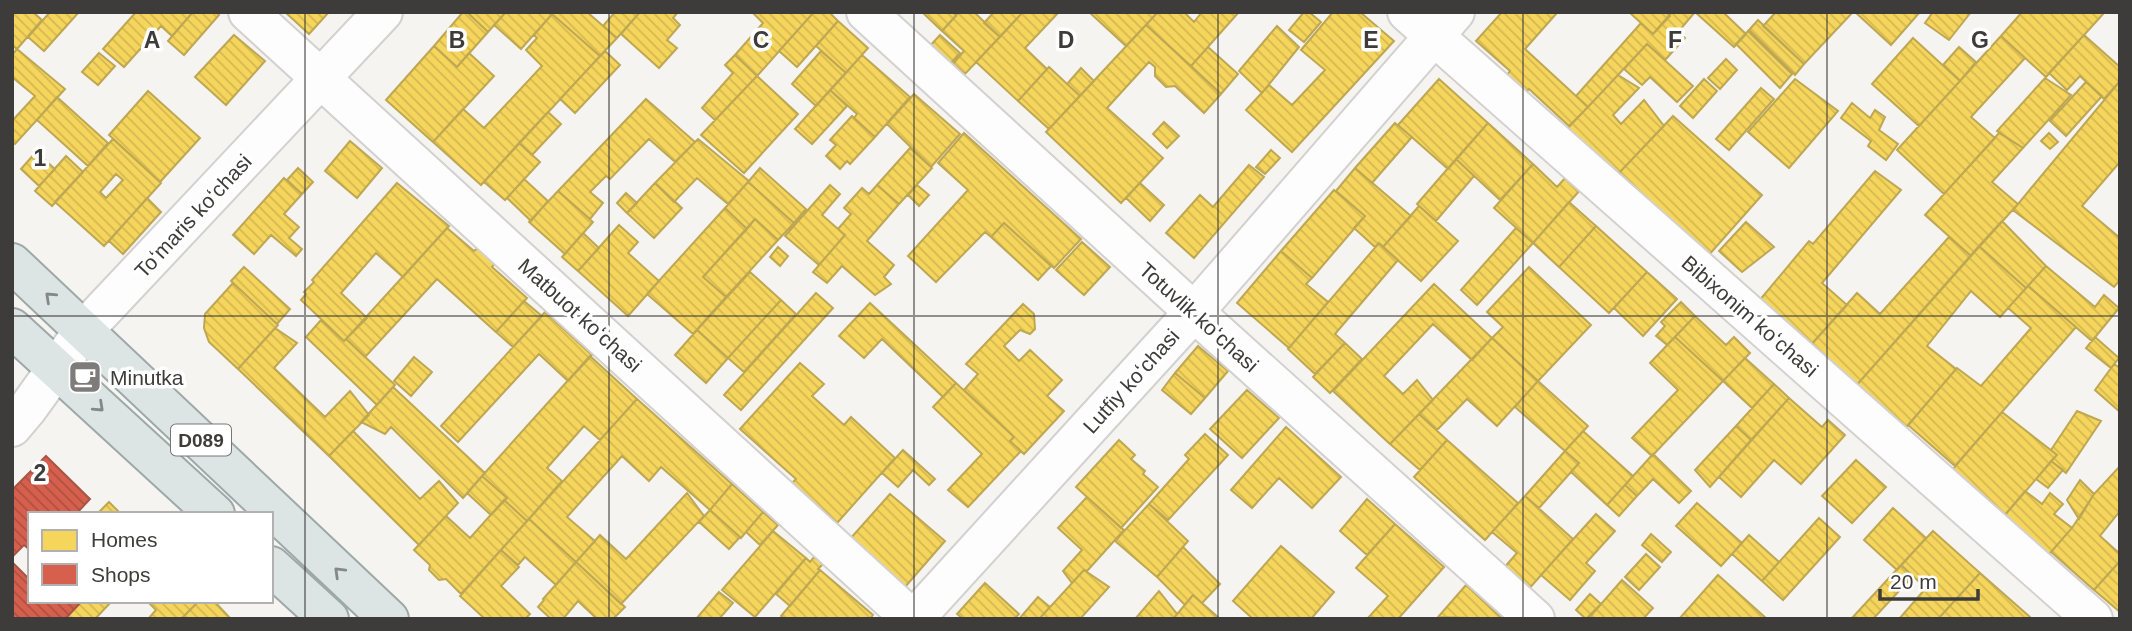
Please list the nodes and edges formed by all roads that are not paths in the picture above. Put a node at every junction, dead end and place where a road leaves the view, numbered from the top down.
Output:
1 (247, 12) edge
2 (383, 12) edge
3 (866, 12) edge
4 (1432, 20) edge
5 (321, 79) junction
6 (12, 263) edge
7 (1194, 312) junction
8 (12, 328) edge
9 (84, 330) junction
10 (57, 368) junction
11 (12, 426) edge
12 (213, 512) edge
13 (273, 568) edge
14 (329, 619) edge
15 (389, 619) edge
16 (913, 619) edge
17 (1535, 619) edge
18 (2093, 619) edge

1 - 5 street, Matbuot koʻchasi
2 - 5 street, Toʻmaris koʻchasi
3 - 7 street, Totuvlik koʻchasi
4 - 7 street, Lutfiy koʻchasi
4 - 18 street, Bibixonim koʻchasi
5 - 9 street, Toʻmaris koʻchasi
5 - 16 street, Matbuot koʻchasi
9 -> 6 main road, D089
7 - 16 street, Lutfiy koʻchasi
7 - 17 street, Totuvlik koʻchasi
8 - 10 main road, D089
9 - 10 street, Toʻmaris koʻchasi
15 -> 9 main road, D089
10 - 11 street, Toʻmaris koʻchasi
10 -> 12 main road, D089
13 - 14 main road

